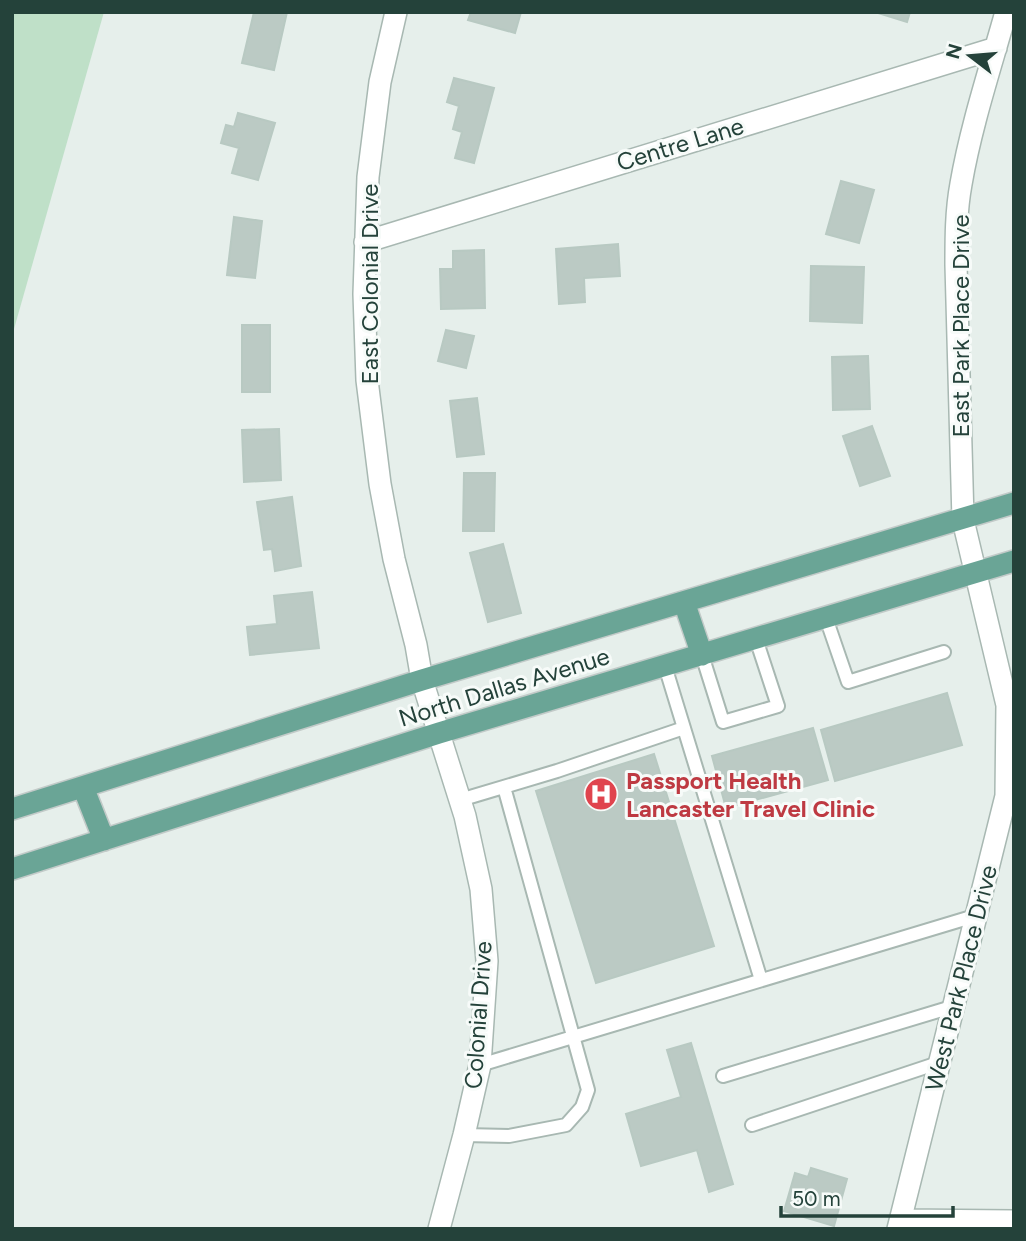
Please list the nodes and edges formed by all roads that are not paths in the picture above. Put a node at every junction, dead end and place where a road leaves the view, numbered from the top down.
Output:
1 (396, 12) edge
2 (1006, 12) edge
3 (996, 48) junction
4 (365, 242) junction
5 (1014, 503) edge
6 (963, 520) junction
7 (1014, 561) edge
8 (976, 573) junction
9 (684, 602) junction
10 (826, 618) junction
11 (756, 639) junction
12 (944, 652) dead end
13 (702, 655) junction
14 (665, 666) junction
15 (422, 680) junction
16 (684, 728) junction
17 (439, 733) junction
18 (83, 786) junction
19 (504, 787) junction
20 (460, 800) junction
21 (12, 808) edge
22 (104, 840) junction
23 (12, 869) edge
24 (978, 915) junction
25 (761, 980) junction
26 (955, 1006) junction
27 (573, 1037) junction
28 (940, 1062) junction
29 (480, 1065) junction
30 (723, 1076) dead end
31 (752, 1125) dead end
32 (464, 1135) junction
33 (1014, 1221) edge
34 (900, 1224) edge
35 (439, 1229) edge

1 - 4 street, East Colonial Drive
2 - 3 street, East Park Place Drive
3 - 4 street, Centre Lane
3 - 6 street, East Park Place Drive
4 - 15 street, East Colonial Drive
5 - 6 main road, North Dallas Avenue
6 - 8 street, West Park Place Drive
6 - 9 main road, North Dallas Avenue
7 - 8 main road, North Dallas Avenue
8 - 10 main road, North Dallas Avenue
8 - 24 street, West Park Place Drive
9 - 13 main road
9 - 15 main road, North Dallas Avenue
10 - 11 main road, North Dallas Avenue
10 - 12 lane
11 - 13 main road, North Dallas Avenue
11 - 13 lane
13 - 14 main road, North Dallas Avenue
14 - 16 lane
14 - 17 main road, North Dallas Avenue
15 - 17 street, Colonial Drive
15 - 18 main road, North Dallas Avenue
16 - 19 lane
16 - 25 lane
17 - 20 street, Colonial Drive
17 - 22 main road, North Dallas Avenue
18 - 21 main road, North Dallas Avenue
18 - 22 main road
19 - 20 lane
19 - 27 lane
20 - 29 street, Colonial Drive
22 - 23 main road, North Dallas Avenue
24 - 25 lane
24 - 26 street, West Park Place Drive
25 - 27 lane
26 - 28 street, West Park Place Drive
26 - 30 lane
27 - 29 lane
27 - 32 lane
28 - 31 lane
28 - 34 street, West Park Place Drive
29 - 32 street, Colonial Drive
32 - 35 street, Colonial Drive
33 - 34 street

